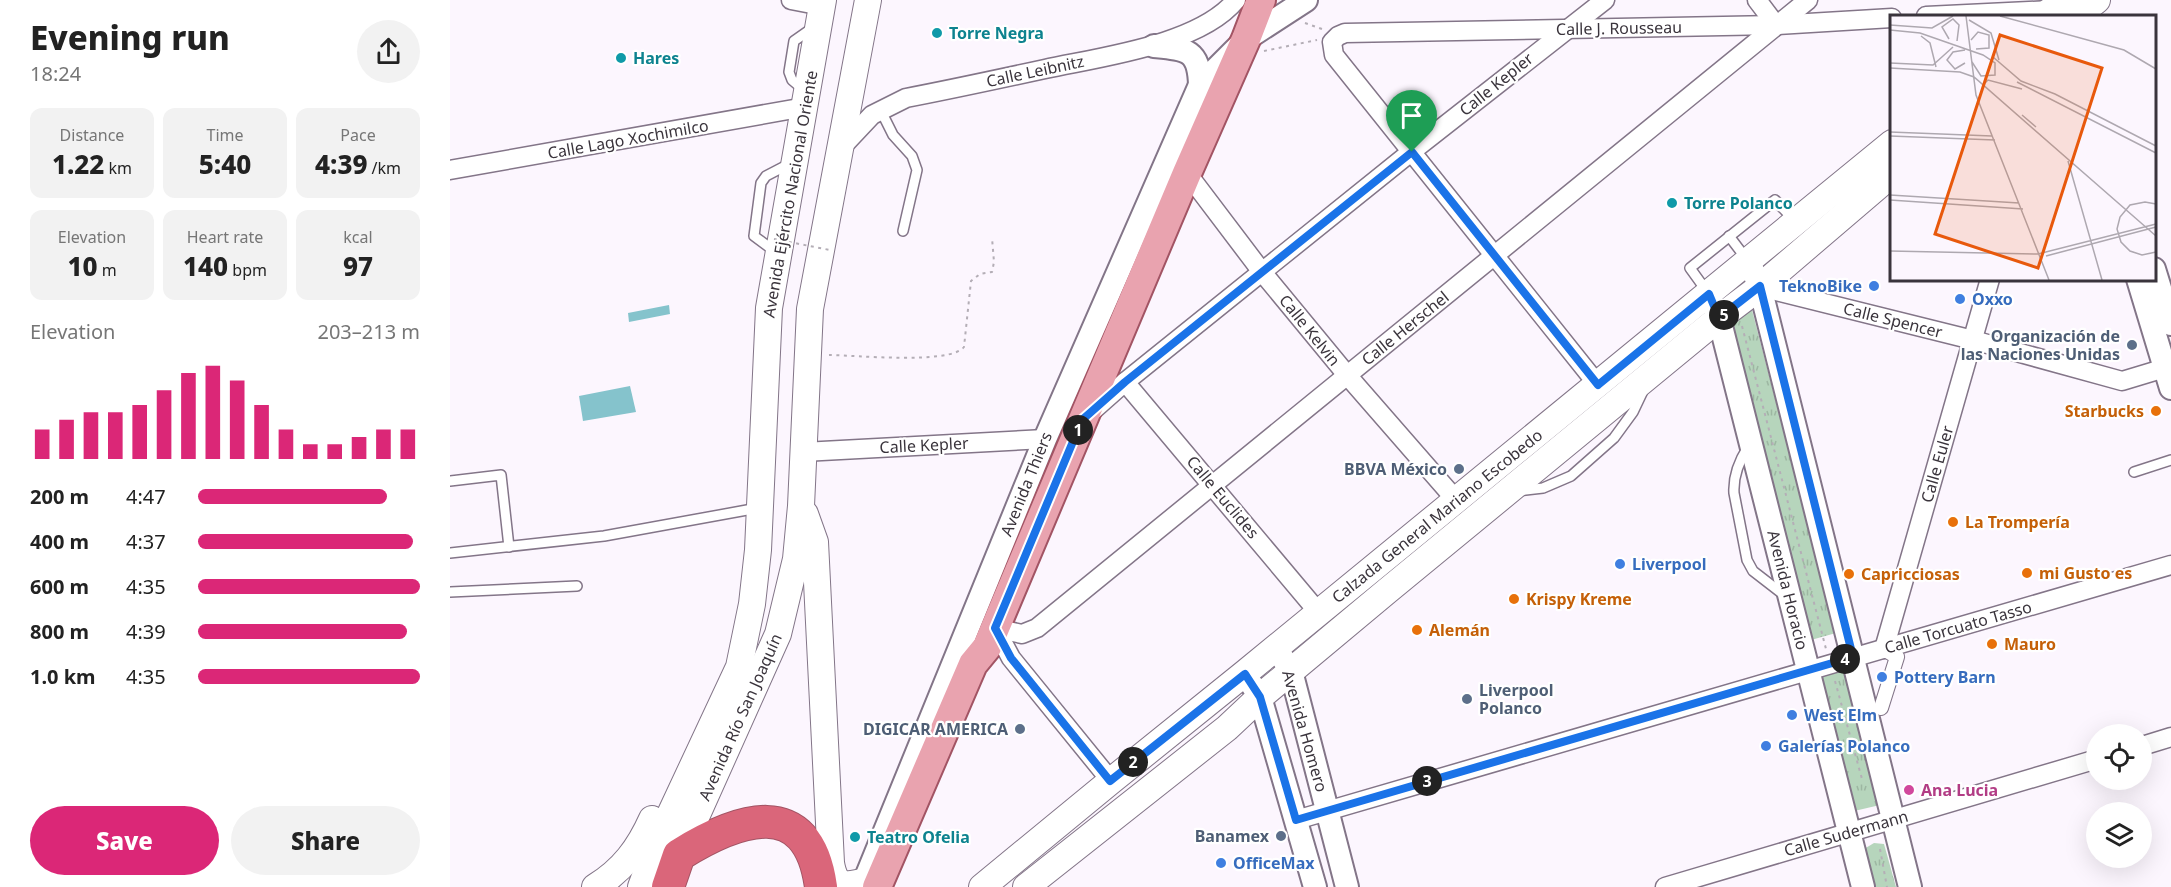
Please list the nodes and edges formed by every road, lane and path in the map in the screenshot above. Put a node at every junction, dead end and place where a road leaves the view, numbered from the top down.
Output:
1 (791, 0) edge
2 (868, 0) edge
3 (1236, 0) edge
4 (1306, 0) edge
5 (1605, 0) edge
6 (1757, 0) edge
7 (1808, 0) edge
8 (2097, 0) edge
9 (1272, 7) edge
10 (2056, 7) edge
11 (822, 10) edge
12 (1940, 15) edge
13 (2076, 15) edge
14 (2079, 15) edge
15 (1890, 18) edge
16 (1776, 24) junction
17 (1565, 29) junction
18 (1342, 34) junction
19 (1154, 46) junction
20 (1242, 48) junction
21 (1200, 85) junction
22 (806, 100) junction
23 (880, 111) junction
24 (1890, 145) edge
25 (840, 149) junction
26 (1412, 152) junction
27 (1176, 167) junction
28 (450, 170) edge
29 (1890, 176) edge
30 (1796, 223) junction
31 (903, 231) dead end
32 (1729, 236) junction
33 (992, 238) dead end
34 (776, 247) junction
35 (830, 250) dead end
36 (1494, 256) junction
37 (1749, 262) junction
38 (1262, 272) junction
39 (2156, 275) edge
40 (1990, 280) edge
41 (2138, 280) edge
42 (1760, 286) junction
43 (1709, 294) junction
44 (1728, 311) junction
45 (2170, 316) edge
46 (1973, 340) junction
47 (808, 354) junction
48 (1347, 375) junction
49 (2168, 378) edge
50 (1125, 382) junction
51 (1598, 385) junction
52 (1082, 420) junction
53 (1045, 439) junction
54 (1751, 442) junction
55 (803, 452) junction
56 (2171, 460) edge
57 (2134, 472) dead end
58 (450, 481) edge
59 (1214, 486) junction
60 (1456, 500) junction
61 (801, 506) junction
62 (760, 508) junction
63 (509, 547) junction
64 (450, 553) edge
65 (2171, 565) edge
66 (577, 586) dead end
67 (450, 592) edge
68 (1790, 599) junction
69 (752, 604) junction
70 (1319, 613) junction
71 (991, 637) junction
72 (1276, 648) junction
73 (1884, 649) junction
74 (1853, 657) junction
75 (1830, 664) junction
76 (1808, 670) junction
77 (1291, 671) junction
78 (1245, 674) junction
79 (1260, 697) junction
80 (1881, 708) dead end
81 (2171, 737) edge
82 (2152, 743) edge
83 (2086, 762) edge
84 (1862, 779) dead end
85 (1110, 781) junction
86 (1328, 810) junction
87 (1296, 820) junction
88 (1884, 822) junction
89 (1849, 832) junction
90 (679, 855) junction
91 (655, 884) edge
92 (868, 885) edge
93 (595, 887) edge
94 (821, 887) edge
95 (895, 887) edge
96 (982, 887) edge
97 (1026, 887) edge
98 (1315, 887) edge
99 (1347, 887) edge
100 (1665, 887) edge
101 (1863, 887) edge
102 (1887, 887) edge
103 (1910, 887) edge

1 - 11 street
2 - 25 main road
3 - 19 street, Calle Leibnitz
4 - 9 street
5 - 17 street, Calle Kepler
6 - 16 street
7 - 16 street, Calle Herschel
8 - 14 main road
9 - 18 path
9 - 20 main road, Avenida Thiers
10 - 12 street
10 - 13 street
11 - 22 main road, Avenida Ejército Nacional Oriente
15 - 16 street, Calle J. Rousseau
16 - 17 street, Calle J. Rousseau
16 - 36 street, Calle Herschel
17 - 18 street, Calle J. Rousseau
17 - 26 street, Calle Kepler
18 - 20 path
18 - 26 street
19 - 21 street
19 - 23 street, Calle Leibnitz
20 - 21 street
20 - 27 main road, Avenida Thiers
21 - 27 street, Avenida Thiers
22 - 28 street, Calle Lago Xochimilco
22 - 34 main road, Avenida Ejército Nacional Oriente
23 - 25 street, Calle Leibnitz
23 - 31 lane
24 - 30 main road, Calzada General Mariano Escobedo
25 - 47 main road
26 - 36 street
26 - 38 street, Calle Kepler
27 - 38 street, Calle Kelvin
27 - 52 main road, Avenida Thiers
27 - 53 street, Avenida Thiers
29 - 42 main road, Calzada General Mariano Escobedo
30 - 32 lane
30 - 37 main road, Calzada General Mariano Escobedo
32 - 37 lane
32 - 43 lane
33 - 47 path
34 - 35 path, bridge
34 - 62 main road, Avenida Ejército Nacional Oriente
36 - 48 street, Calle Herschel
36 - 51 street
37 - 42 street
37 - 43 main road, Calzada General Mariano Escobedo
38 - 48 street, Calle Kelvin
38 - 50 street, Calle Kepler
39 - 45 street
40 - 46 street, Calle Euler
41 - 49 street
42 - 44 main road, Calzada General Mariano Escobedo
42 - 46 street, Calle Spencer
42 - 74 street
43 - 44 street, Avenida Horacio
43 - 51 main road, Calzada General Mariano Escobedo
44 - 54 street, Avenida Horacio
44 - 75 path
44 - 77 main road, Calzada General Mariano Escobedo
46 - 49 street, Calle Spencer
46 - 73 street, Calle Euler
47 - 55 main road
48 - 59 street, Calle Herschel
48 - 60 street, Calle Kelvin
50 - 52 street, Calle Kepler
50 - 59 street, Calle Euclides
51 - 60 main road, Calzada General Mariano Escobedo
52 - 71 main road, Avenida Thiers
53 - 55 street, Calle Kepler
53 - 92 street, Avenida Thiers
54 - 68 street, Avenida Horacio
54 - 68 lane
55 - 61 main road
56 - 57 lane
58 - 63 lane
59 - 70 street, Calle Euclides
59 - 71 street, Calle Herschel
60 - 70 main road, Calzada General Mariano Escobedo
61 - 90 main road, Avenida Río San Joaquín
61 - 92 main road
62 - 63 lane
62 - 69 main road, Avenida Ejército Nacional Oriente
63 - 64 lane
65 - 73 street, Calle Torcuato Tasso
66 - 67 lane
68 - 76 street, Avenida Horacio
69 - 91 main road, Avenida Río San Joaquín
69 - 93 main road
70 - 72 main road, Calzada General Mariano Escobedo
71 - 85 street
71 - 92 main road
71 - 95 main road
72 - 77 street, Avenida Homero
72 - 78 main road, Calzada General Mariano Escobedo
73 - 74 street, Calle Torcuato Tasso
73 - 80 street
74 - 75 street, Calle Torcuato Tasso
74 - 88 street
75 - 76 street, Calle Torcuato Tasso
75 - 84 path
76 - 86 street, Calle Torcuato Tasso
76 - 89 street, Avenida Horacio
77 - 79 main road, Calzada General Mariano Escobedo
77 - 86 street, Avenida Homero
78 - 79 street, Avenida Homero
78 - 85 main road, Calzada General Mariano Escobedo
79 - 87 street, Avenida Homero
79 - 97 main road, Calzada General Mariano Escobedo
81 - 82 street
83 - 88 street, Calle Sudermann
85 - 96 main road, Calzada General Mariano Escobedo
86 - 87 street, Calle Torcuato Tasso
86 - 99 street, Avenida Homero
87 - 98 street, Avenida Homero
88 - 89 street, Calle Sudermann
88 - 102 path
88 - 103 street
89 - 100 street, Calle Sudermann
89 - 101 street, Avenida Horacio
90 - 91 highway, Avenida Río San Joaquín
90 - 94 highway

